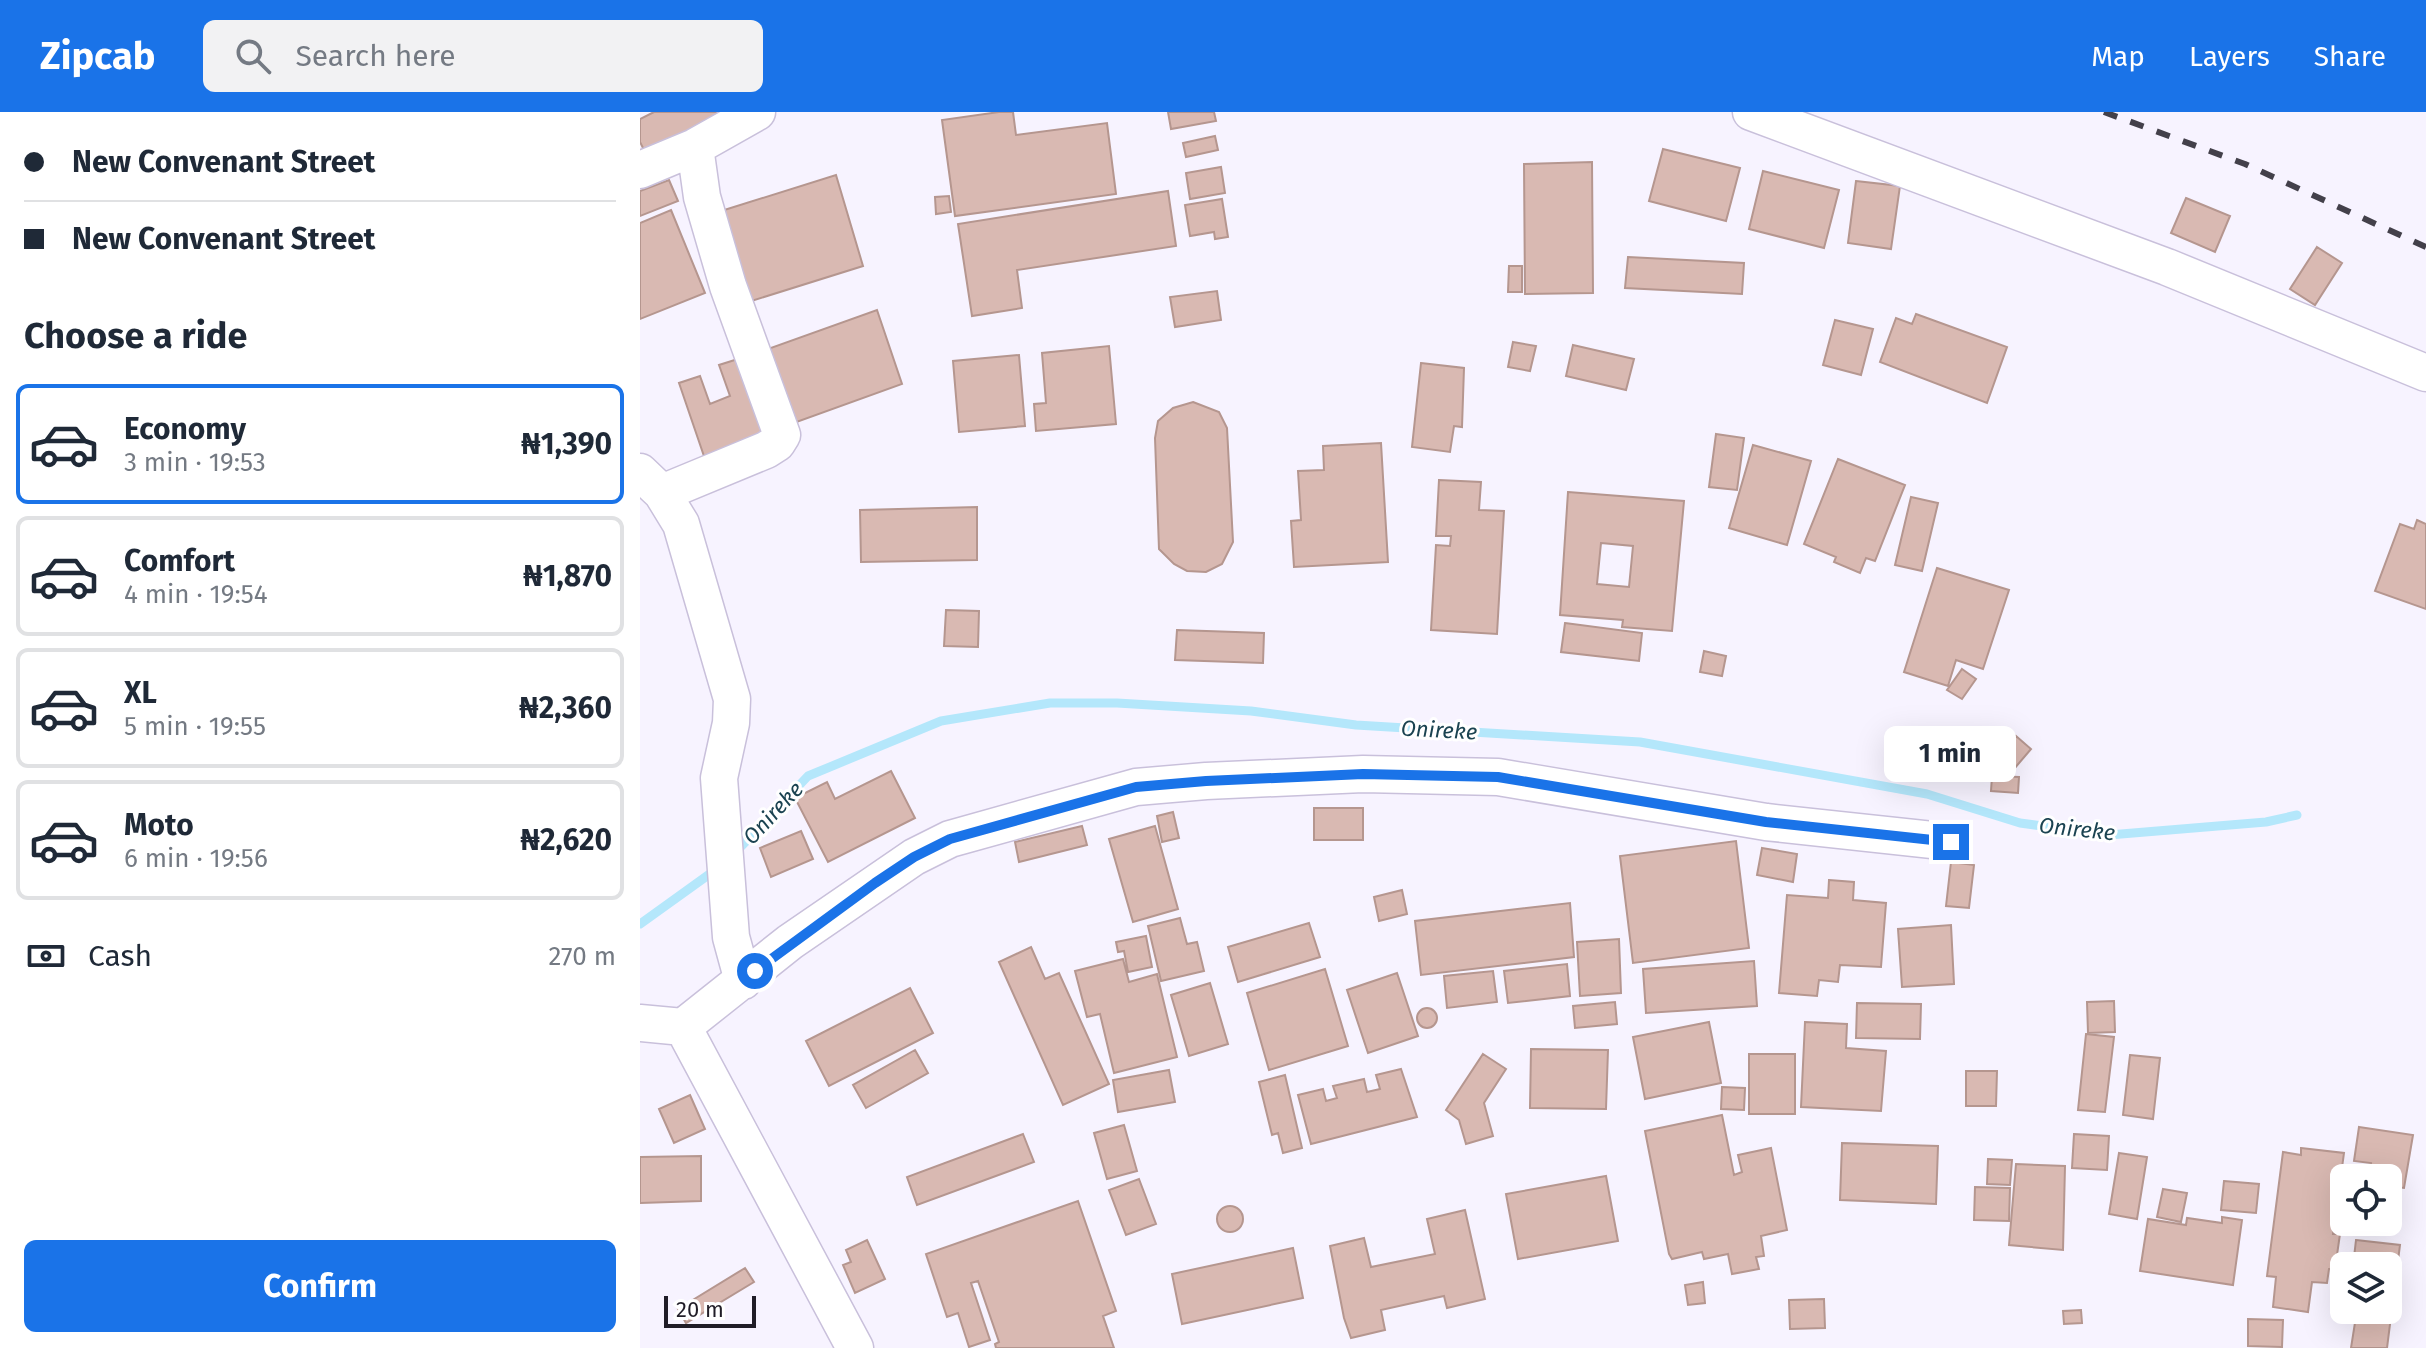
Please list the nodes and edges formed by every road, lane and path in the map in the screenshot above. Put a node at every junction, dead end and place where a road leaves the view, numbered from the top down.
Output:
1 (757, 112) edge
2 (1751, 112) edge
3 (695, 147) junction
4 (640, 170) edge
5 (2426, 373) edge
6 (651, 483) edge
7 (1951, 842) dead end
8 (743, 981) junction
9 (640, 1023) edge
10 (683, 1027) junction
11 (855, 1348) edge

1 - 3 street
2 - 5 street
3 - 4 street
3 - 6 street
6 - 8 street
7 - 8 street
8 - 10 street
9 - 10 street
10 - 11 street

